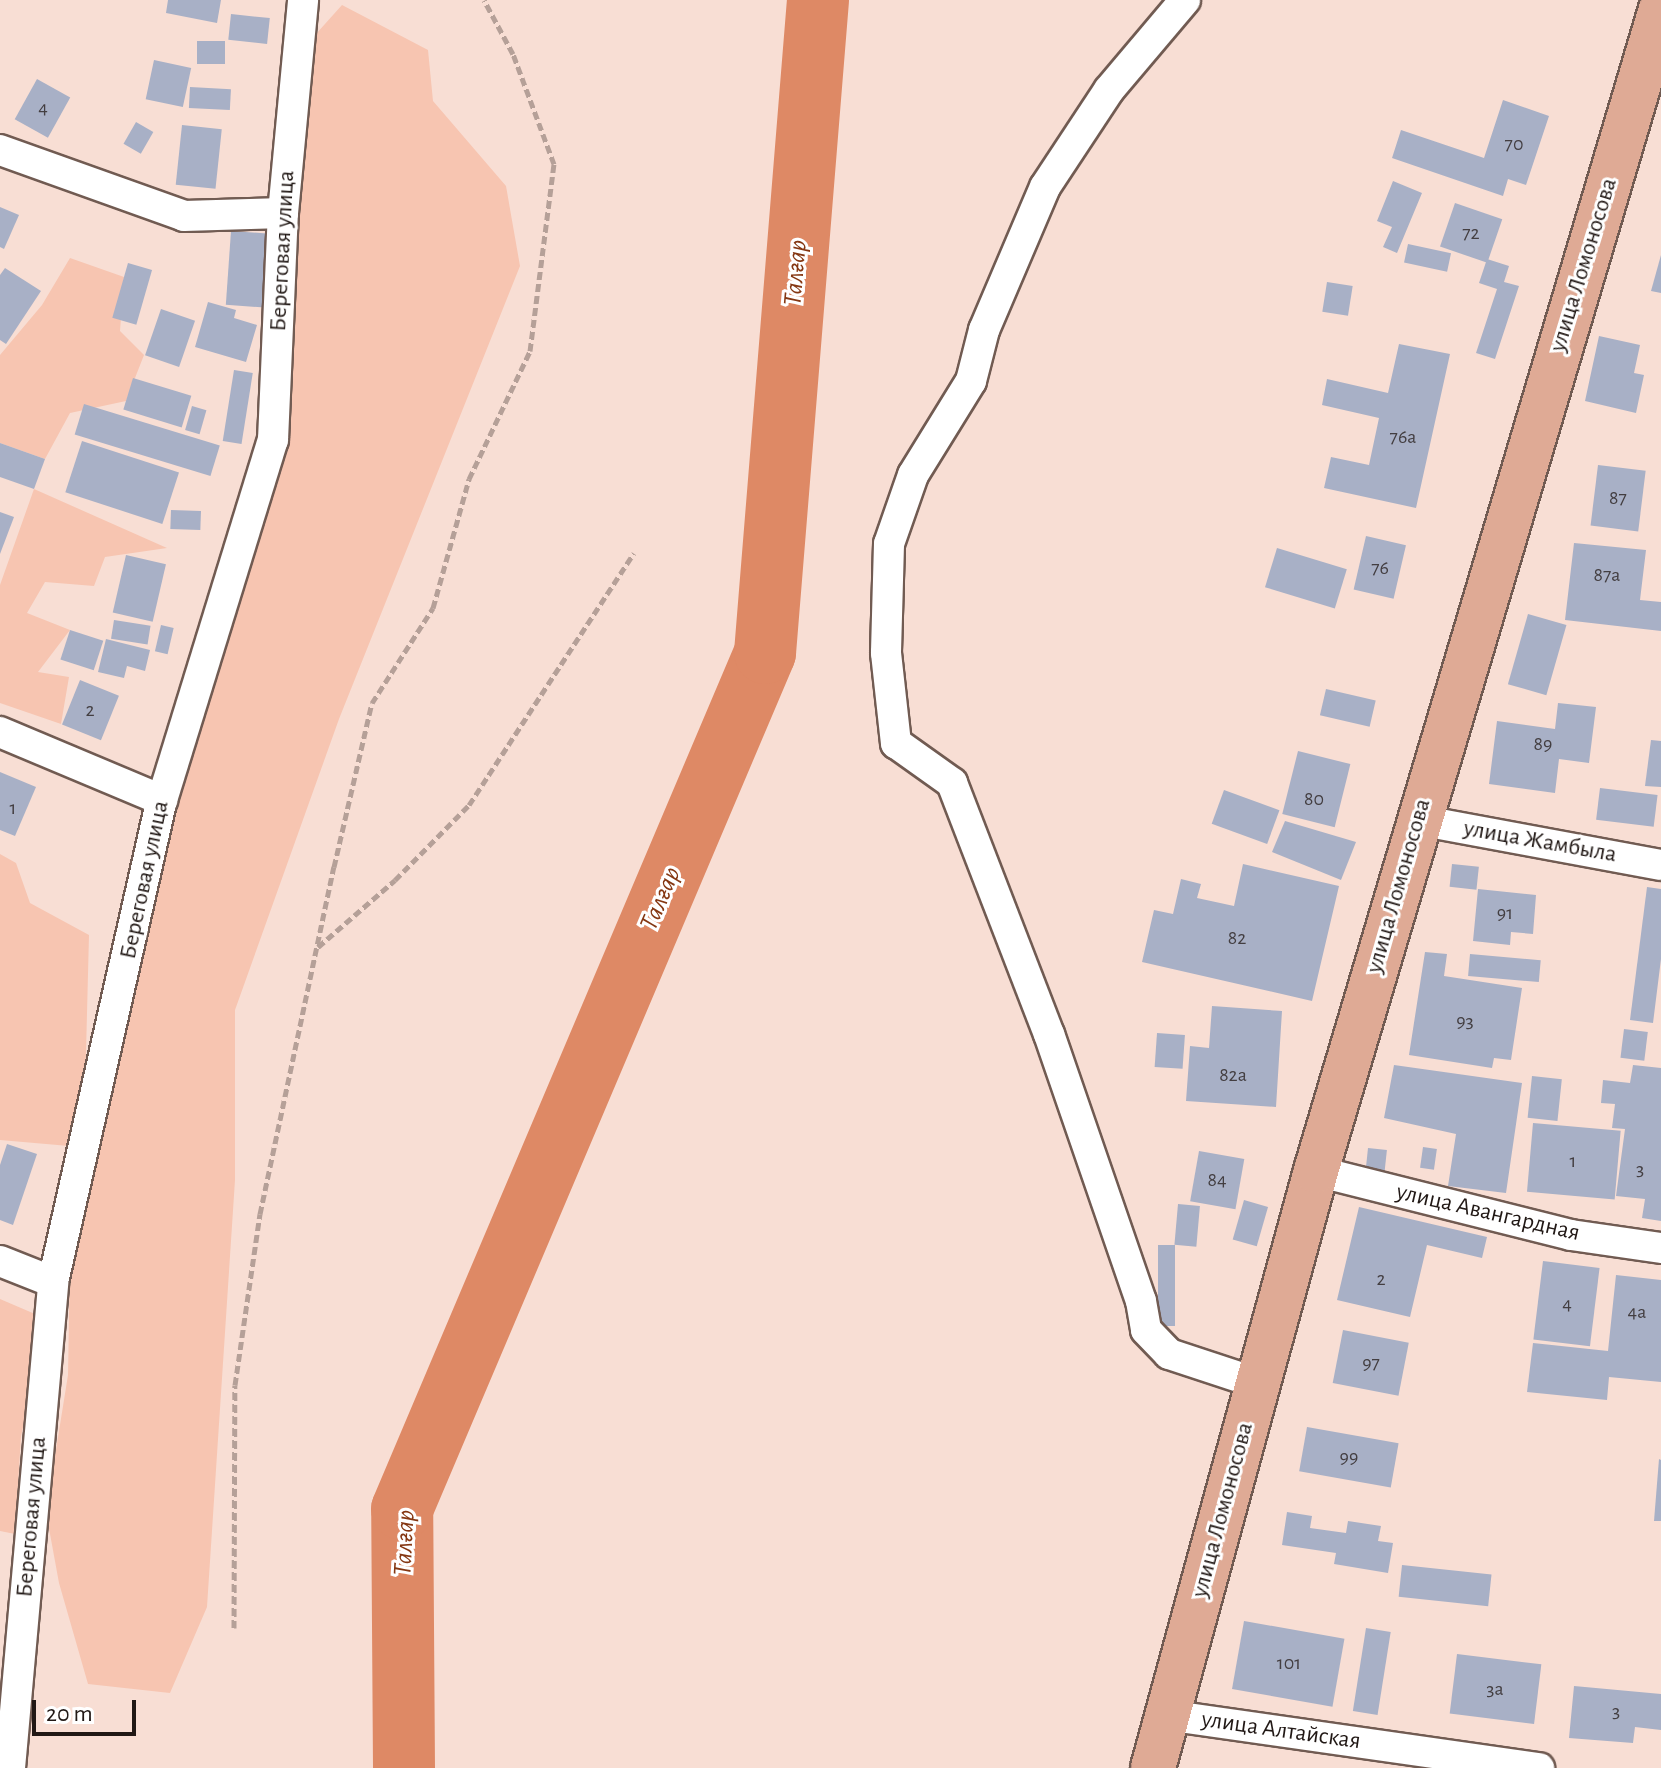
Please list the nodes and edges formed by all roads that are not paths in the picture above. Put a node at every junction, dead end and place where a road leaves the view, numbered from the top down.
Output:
1 (303, 0) edge
2 (1185, 0) edge
3 (1661, 9) edge
4 (0, 150) edge
5 (283, 213) junction
6 (0, 732) edge
7 (162, 800) junction
8 (1418, 820) junction
9 (1661, 865) edge
10 (1316, 1171) junction
11 (1661, 1248) edge
12 (0, 1261) edge
13 (53, 1282) junction
14 (1257, 1383) junction
15 (1166, 1715) junction
16 (10, 1768) edge
17 (1153, 1768) edge
18 (1539, 1768) edge

1 - 5 street, Береговая улица
2 - 14 street
3 - 8 main road, улица Ломоносова
4 - 5 street
5 - 7 street, Береговая улица
6 - 7 street
7 - 13 street, Береговая улица
8 - 9 street, улица Жамбыла
8 - 10 main road, улица Ломоносова
10 - 11 street, улица Авангардная
10 - 14 main road, улица Ломоносова
12 - 13 street
13 - 16 street, Береговая улица
14 - 15 main road, улица Ломоносова
15 - 17 main road, улица Ломоносова
15 - 18 street, улица Алтайская

